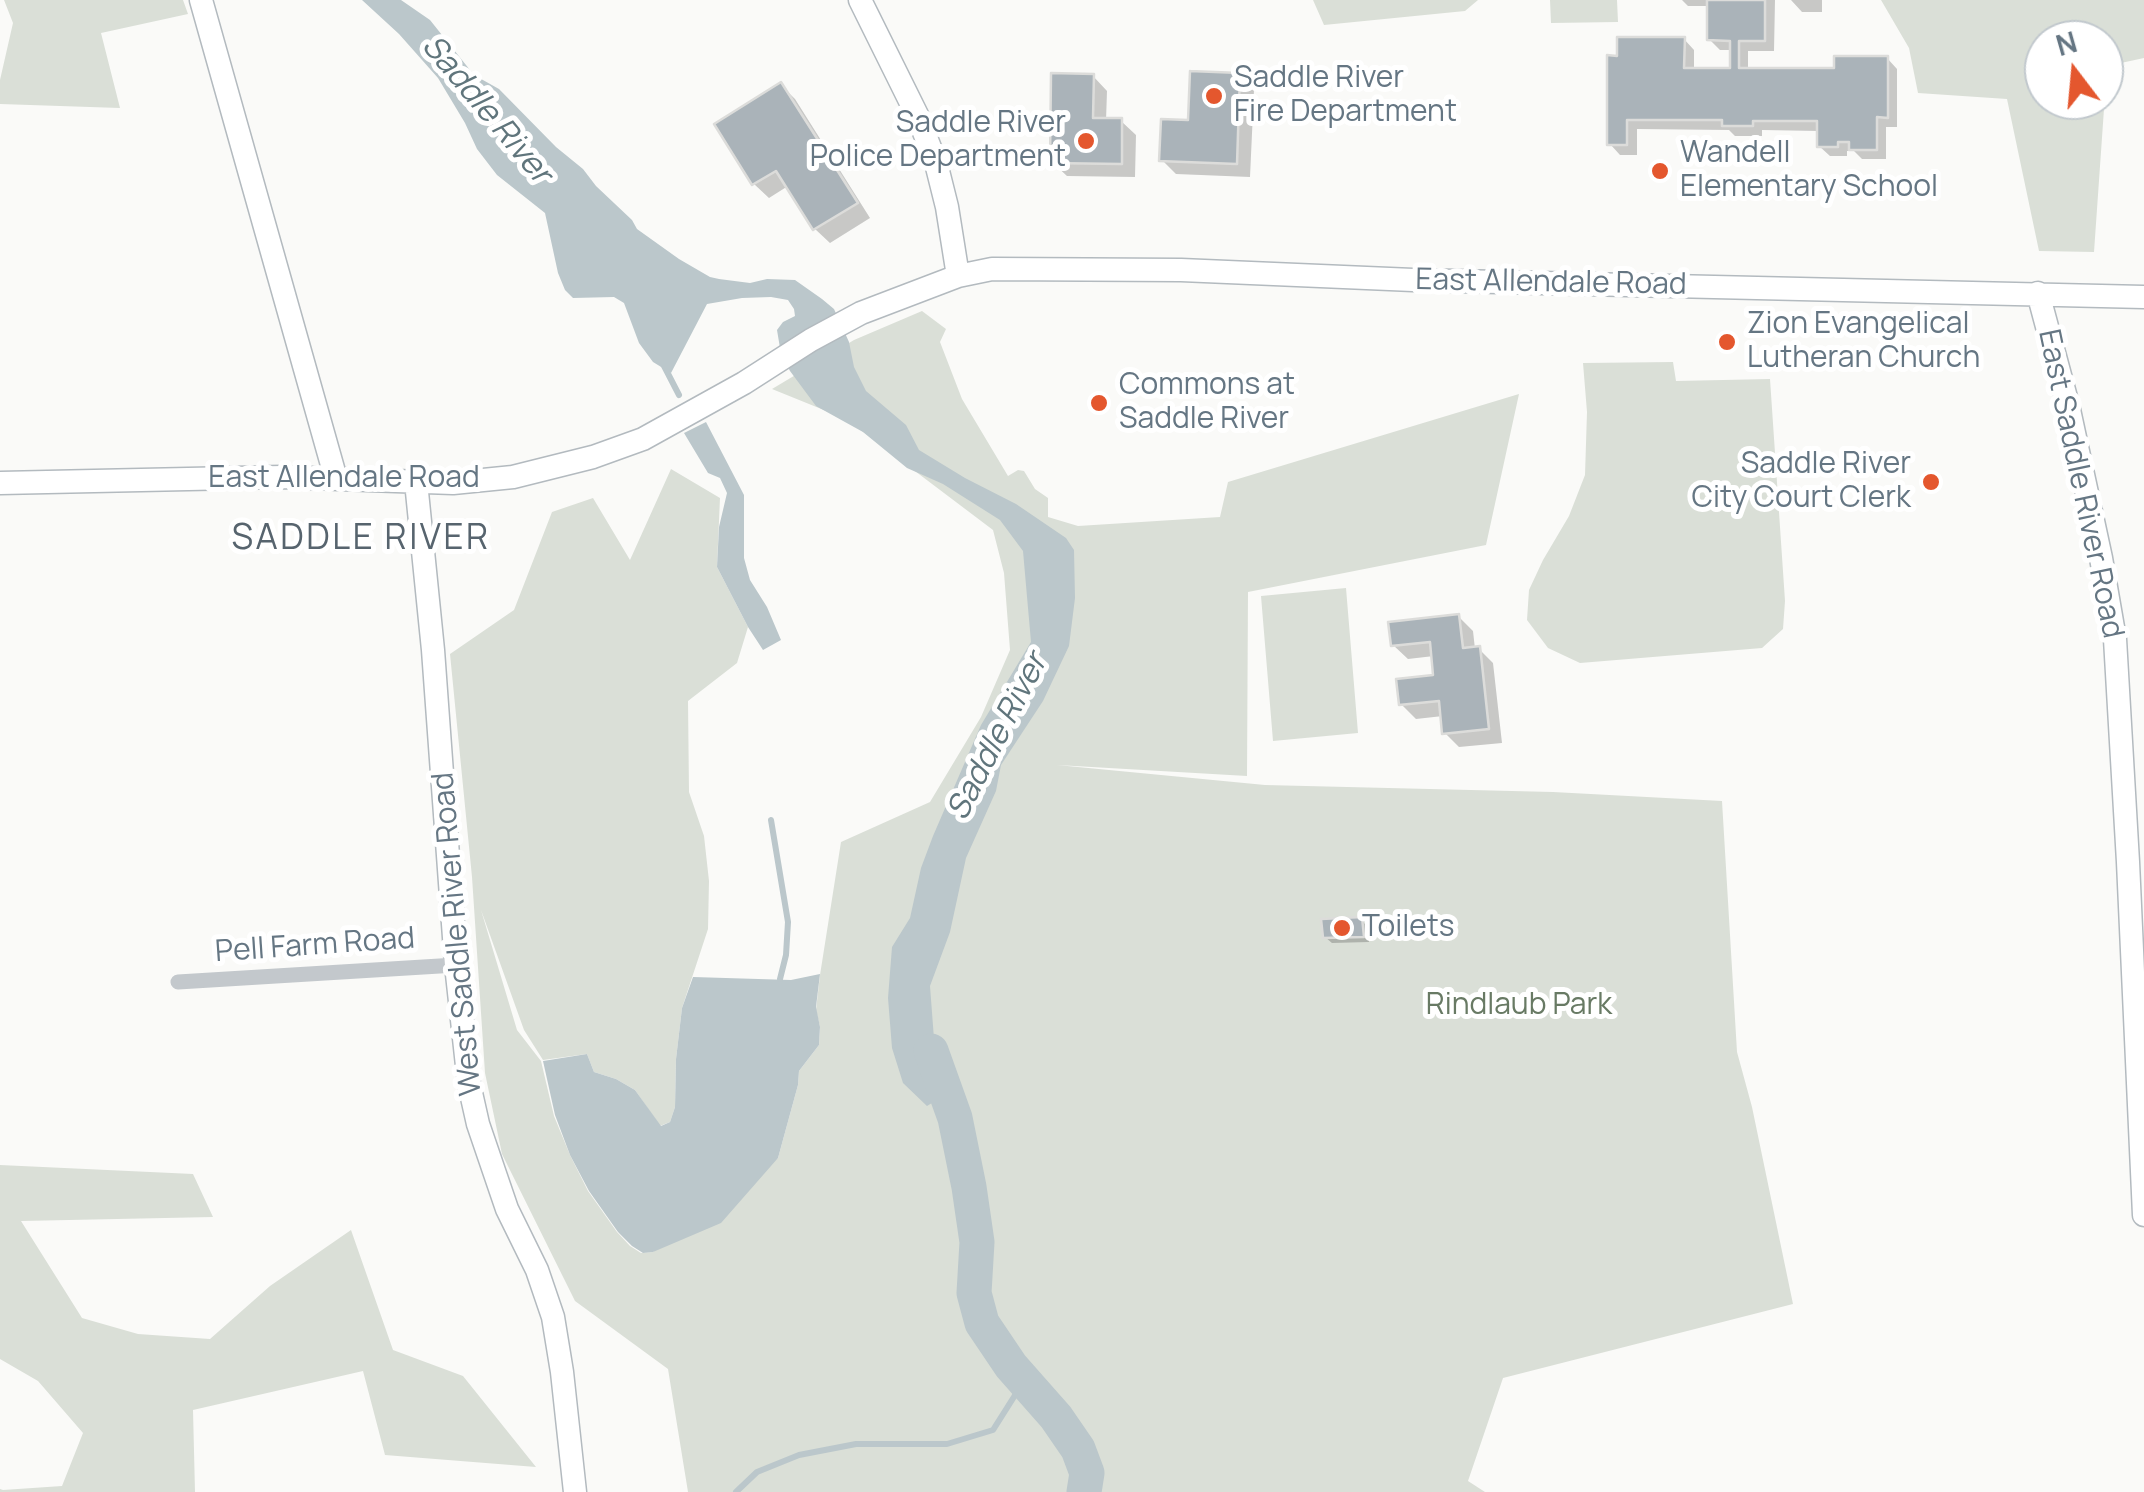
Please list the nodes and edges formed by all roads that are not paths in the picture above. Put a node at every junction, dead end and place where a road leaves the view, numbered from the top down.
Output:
1 (202, 0) edge
2 (860, 0) edge
3 (958, 276) junction
4 (2038, 293) junction
5 (2144, 297) edge
6 (336, 479) junction
7 (416, 482) junction
8 (0, 483) edge
9 (456, 965) junction
10 (178, 982) dead end
11 (2144, 1215) edge
12 (574, 1492) edge

1 - 6 main road
2 - 3 main road
3 - 4 main road, East Allendale Road
3 - 7 main road, East Allendale Road
4 - 5 main road, East Allendale Road
4 - 11 main road, East Saddle River Road
6 - 7 main road, East Allendale Road
6 - 8 main road, East Allendale Road
7 - 9 main road, West Saddle River Road
9 - 10 street, Pell Farm Road
9 - 12 main road, West Saddle River Road

